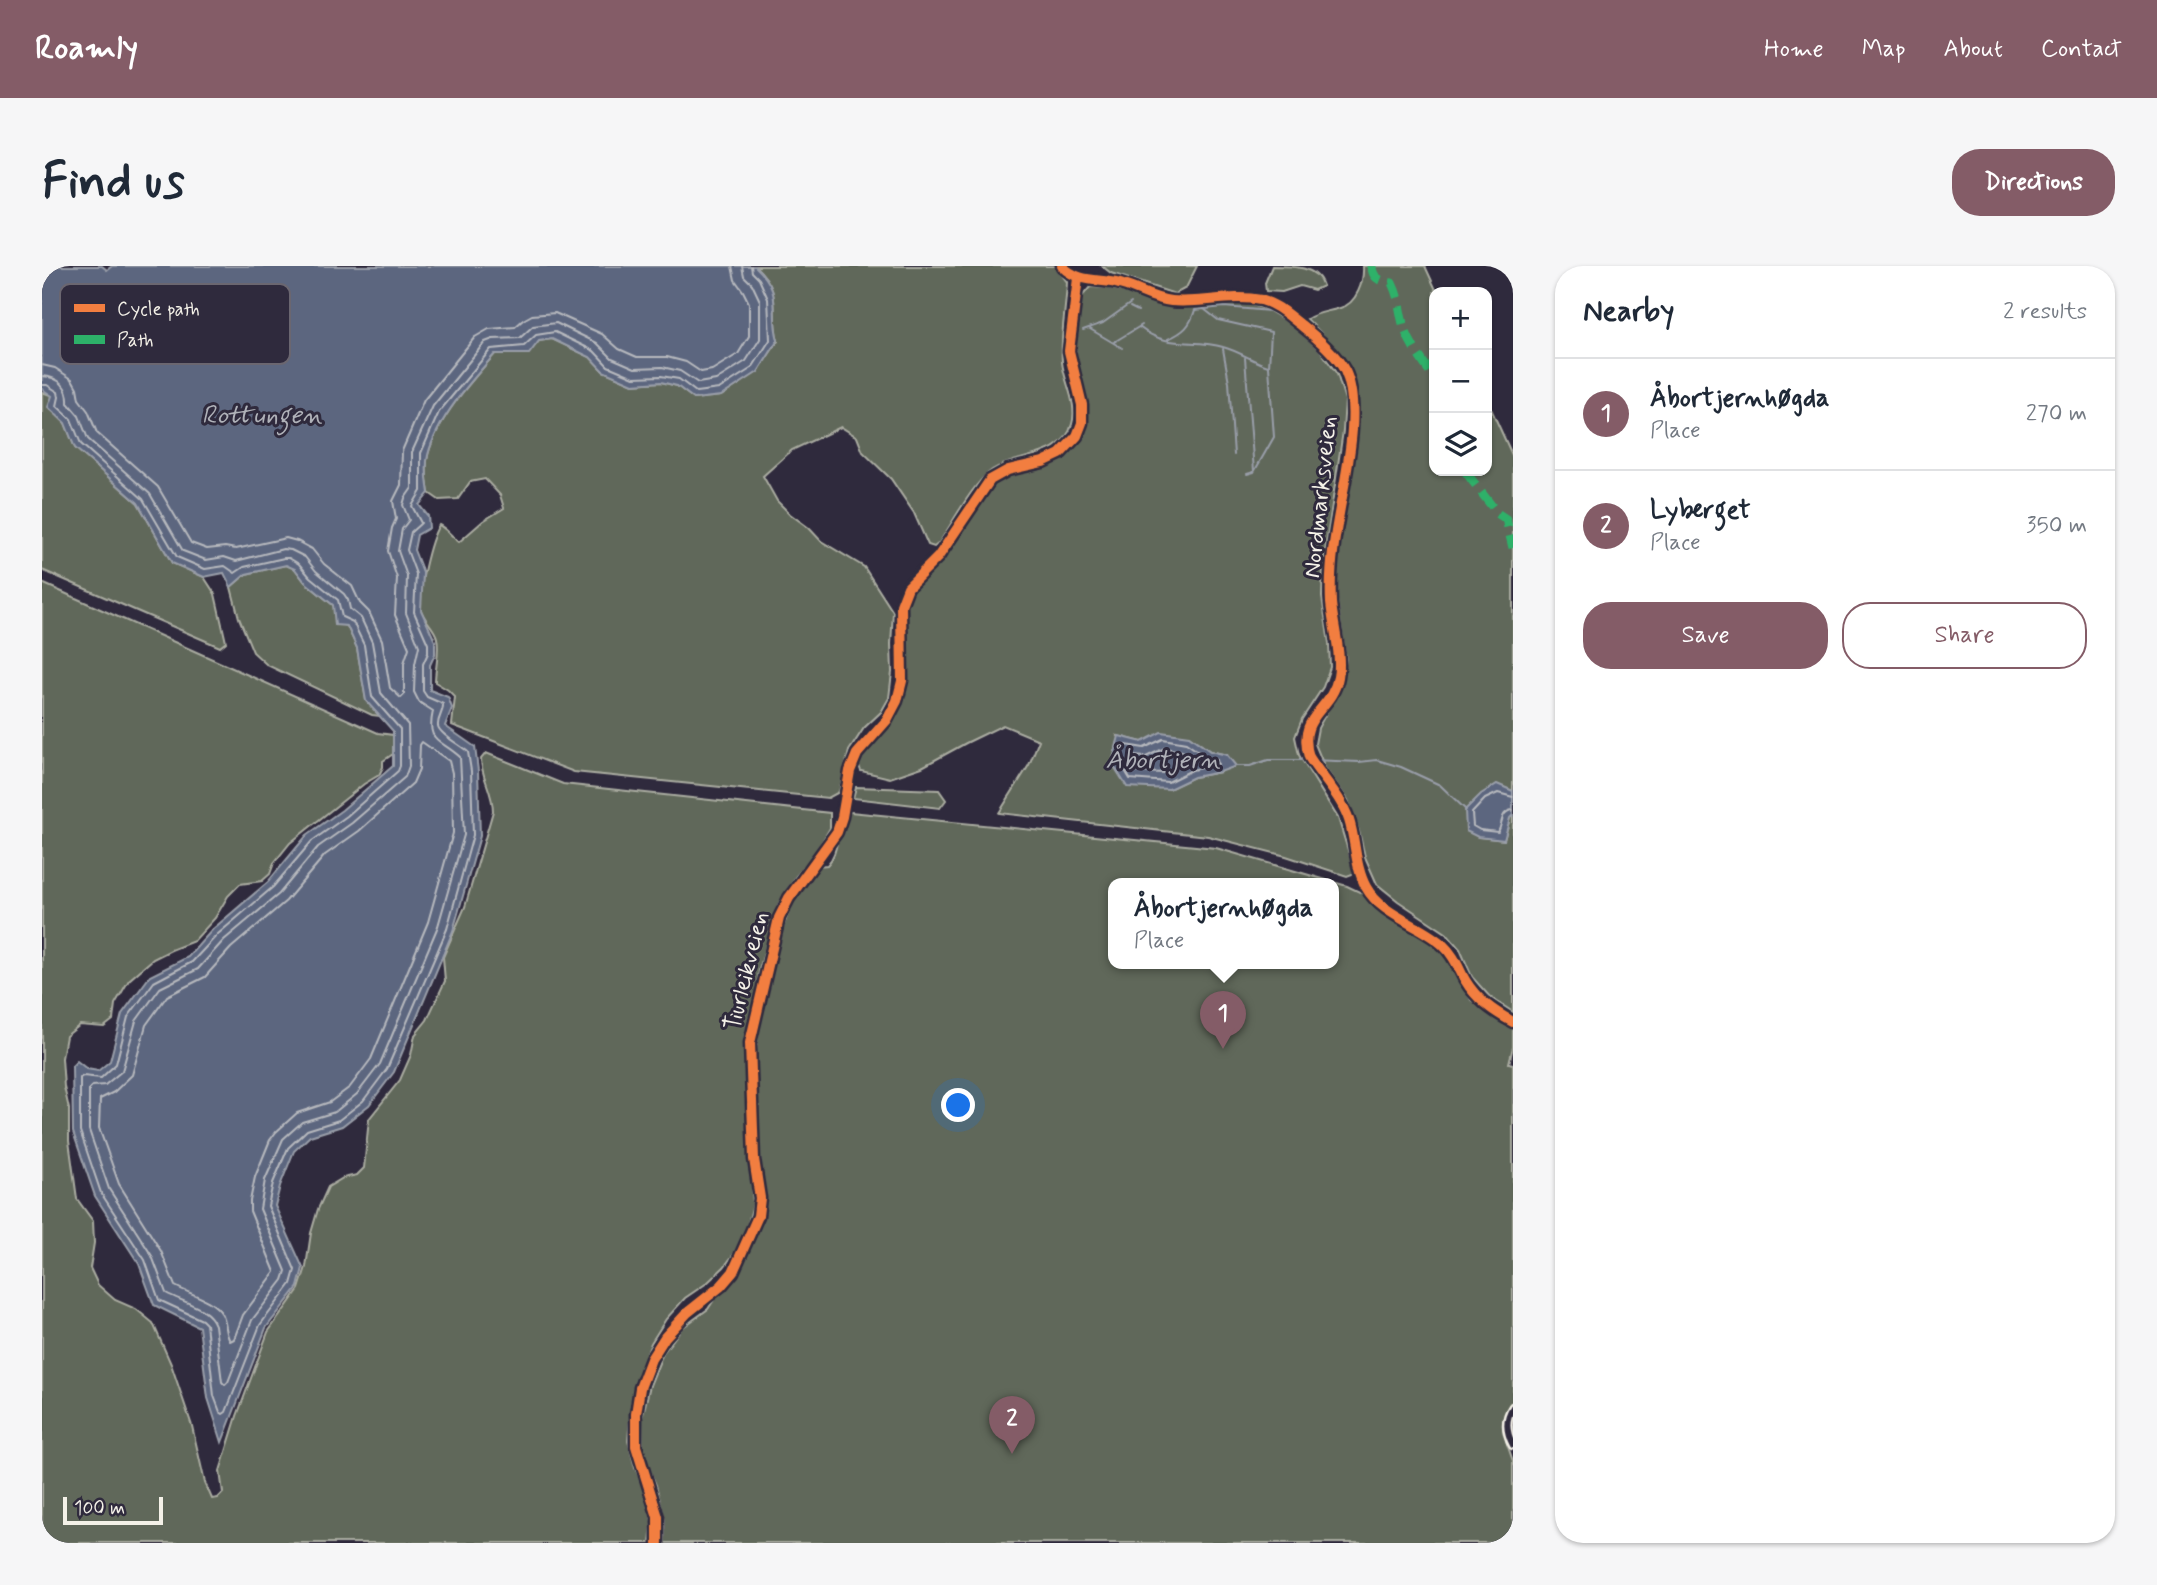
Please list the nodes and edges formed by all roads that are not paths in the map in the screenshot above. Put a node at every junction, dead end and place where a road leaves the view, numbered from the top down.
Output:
1 (1062, 266) edge
2 (1078, 278) junction
3 (1513, 1022) edge
4 (1513, 1407) edge
5 (1513, 1444) edge
6 (658, 1543) edge

1 - 2 street, Nordmarksveien
2 - 3 street, Nordmarksveien
2 - 6 street, Tiurleikveien
4 - 5 street

